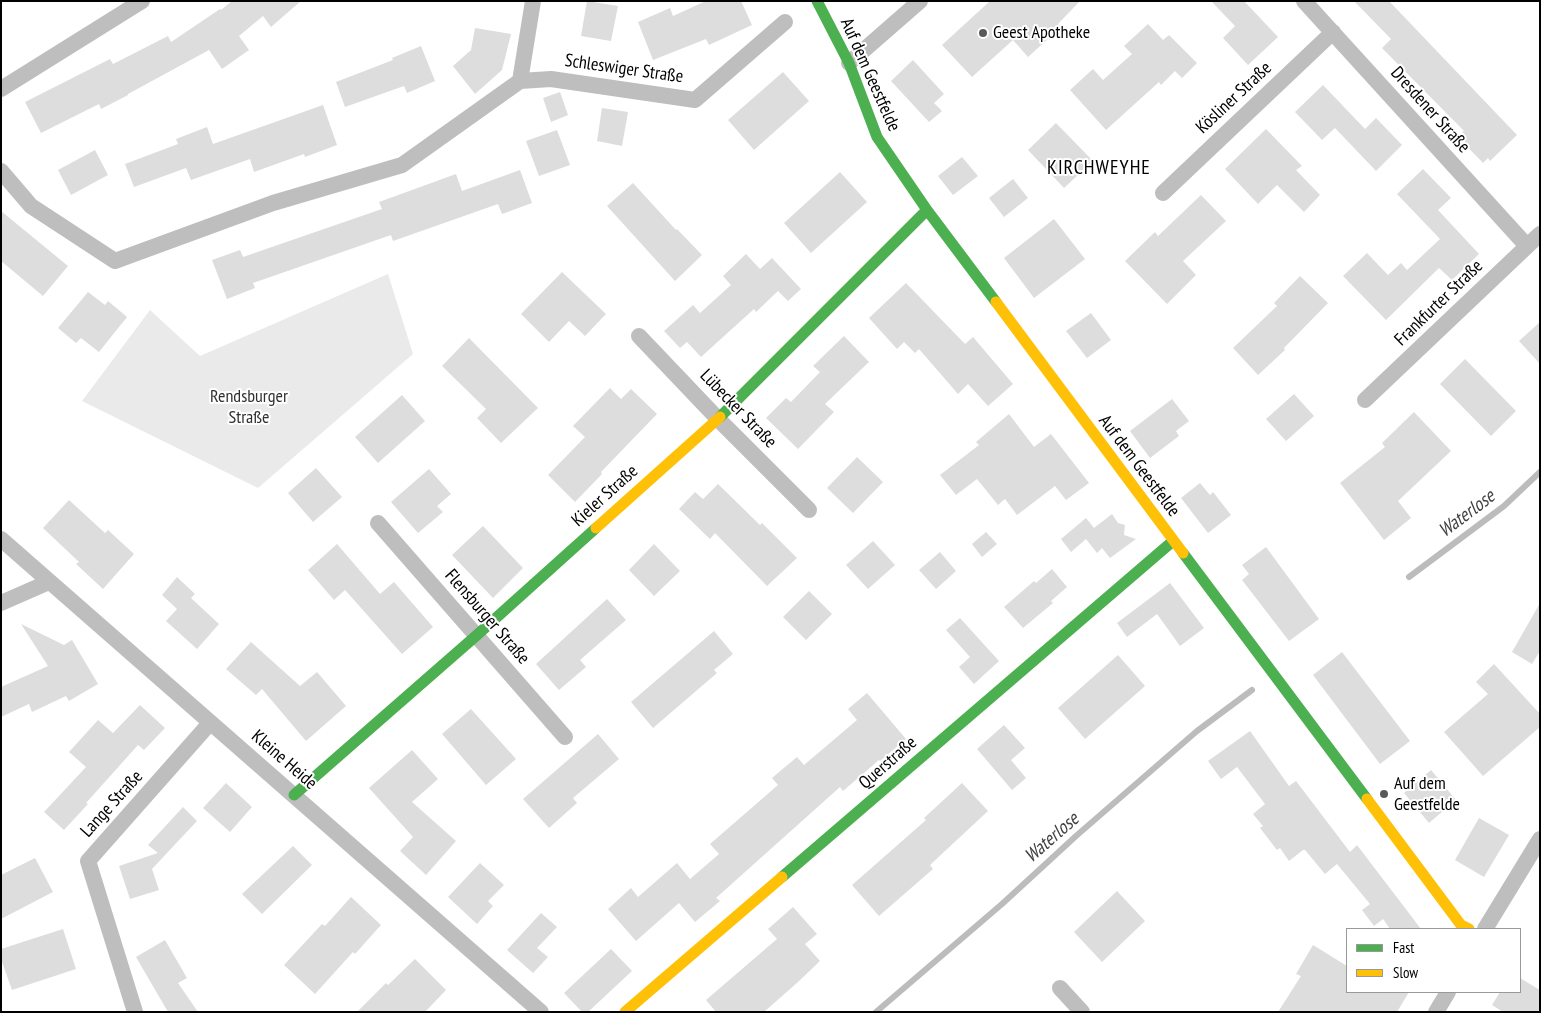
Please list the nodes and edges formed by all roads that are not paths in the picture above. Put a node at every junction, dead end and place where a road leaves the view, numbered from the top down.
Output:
1 (142, 1) edge
2 (533, 1) edge
3 (817, 1) edge
4 (920, 1) edge
5 (1304, 1) edge
6 (785, 22) dead end
7 (1333, 32) junction
8 (849, 63) junction
9 (520, 82) junction
10 (1, 89) edge
11 (1, 172) edge
12 (1163, 193) dead end
13 (927, 210) junction
14 (1540, 234) edge
15 (1526, 246) junction
16 (639, 336) dead end
17 (1365, 400) dead end
18 (718, 419) junction
19 (809, 510) dead end
20 (378, 523) dead end
21 (1, 539) edge
22 (1173, 541) junction
23 (49, 582) junction
24 (1, 603) edge
25 (477, 635) junction
26 (210, 723) junction
27 (565, 737) dead end
28 (294, 796) junction
29 (1540, 839) edge
30 (1467, 928) edge
31 (1486, 928) edge
32 (1060, 988) dead end
33 (1447, 993) edge
34 (135, 1012) edge
35 (541, 1012) edge
36 (626, 1012) edge
37 (1082, 1012) edge
38 (1436, 1012) edge

1 - 10 street
2 - 9 street
3 - 8 street, Auf dem Geestfelde
4 - 8 street
5 - 7 street, Dresdener Straße
6 - 9 street, Schleswiger Straße
7 - 12 street, Kösliner Straße
7 - 15 street, Dresdener Straße
8 - 13 street, Auf dem Geestfelde
9 - 11 street
13 - 18 street, Kieler Straße
13 - 22 street, Auf dem Geestfelde
14 - 15 street, Frankfurter Straße
15 - 17 street, Frankfurter Straße
16 - 18 street, Lübecker Straße
18 - 19 street, Lübecker Straße
18 - 25 street, Kieler Straße
20 - 25 street, Flensburger Straße
21 - 23 street, Kleine Heide
22 - 30 street, Auf dem Geestfelde
22 - 36 street, Querstraße
23 - 24 street
23 - 26 street, Kleine Heide
25 - 27 street, Flensburger Straße
25 - 28 street, Kieler Straße
26 - 28 street, Kleine Heide
26 - 34 street, Lange Straße
28 - 35 street, Kleine Heide
29 - 31 street
32 - 37 street
33 - 38 street

